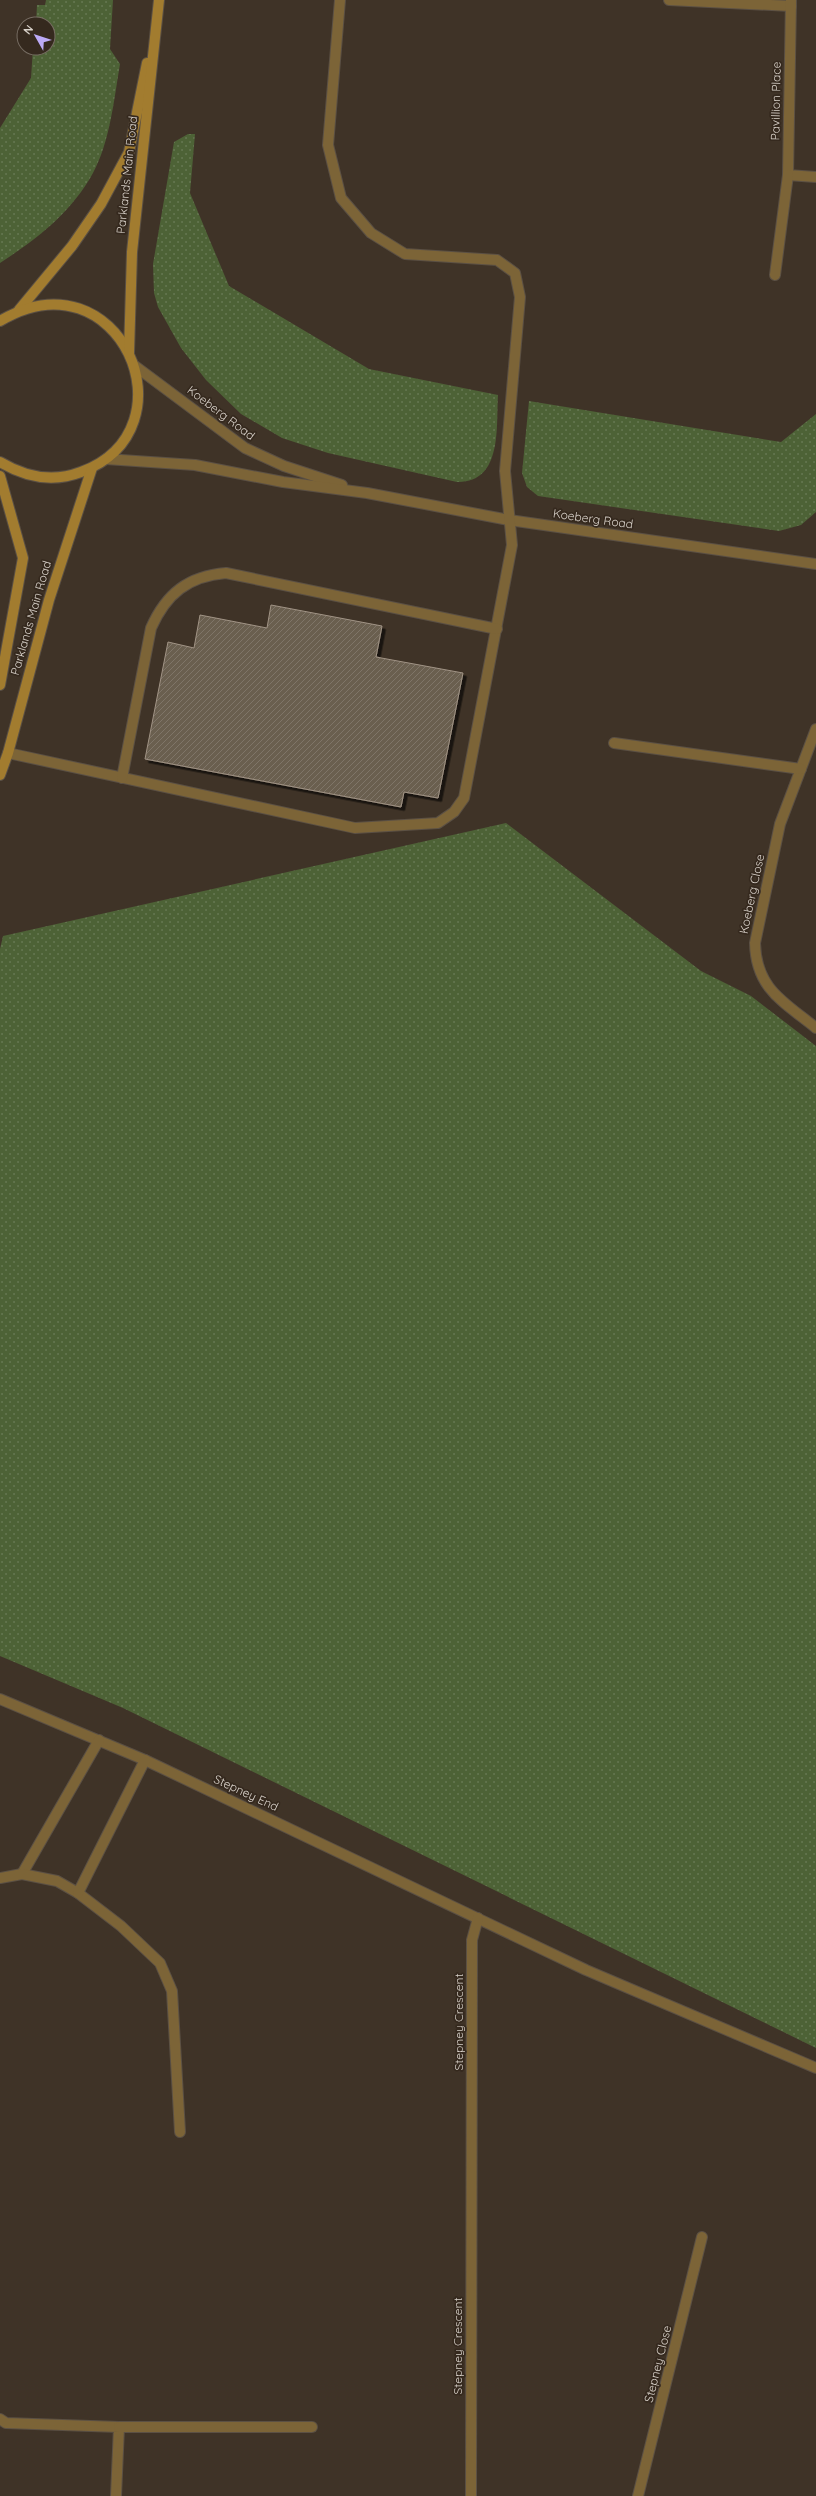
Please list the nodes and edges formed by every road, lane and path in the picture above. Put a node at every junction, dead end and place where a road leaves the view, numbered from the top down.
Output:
1 (159, 0) edge
2 (340, 0) edge
3 (669, 0) edge
4 (791, 3) edge
5 (788, 174) junction
6 (816, 177) edge
7 (775, 274) dead end
8 (19, 310) junction
9 (0, 321) edge
10 (129, 353) junction
11 (135, 366) junction
12 (106, 459) junction
13 (0, 462) edge
14 (92, 468) junction
15 (0, 476) edge
16 (366, 493) junction
17 (509, 520) junction
18 (816, 564) edge
19 (497, 629) junction
20 (0, 685) edge
21 (816, 729) edge
22 (614, 743) dead end
23 (8, 753) junction
24 (801, 769) junction
25 (0, 776) edge
26 (122, 778) junction
27 (816, 1028) edge
28 (0, 1700) edge
29 (99, 1740) junction
30 (146, 1760) junction
31 (22, 1874) junction
32 (0, 1878) edge
33 (78, 1893) junction
34 (478, 1918) junction
35 (816, 2068) edge
36 (180, 2132) dead end
37 (702, 2237) dead end
38 (0, 2419) edge
39 (119, 2427) junction
40 (312, 2427) dead end
41 (116, 2496) edge
42 (471, 2496) edge
43 (638, 2496) edge

1 - 8 street, Parklands Main Road
1 - 10 street, Parklands Main Road
2 - 17 street
3 - 4 street
4 - 5 street, Pavillion Place
5 - 6 street
5 - 7 street, Pavillion Place
8 - 9 street
8 - 10 street
10 - 11 street
11 - 12 street
11 - 16 street, Koeberg Road
12 - 14 street
12 - 16 street, Koeberg Road
13 - 14 street
14 - 23 street, Parklands Main Road
15 - 20 street, Parklands Main Road
16 - 17 street, Koeberg Road
17 - 18 street, Koeberg Road
17 - 19 street
19 - 26 street
19 - 26 street
21 - 24 street, Koeberg Close
22 - 24 street
23 - 25 street, Parklands Main Road
23 - 26 street
24 - 27 street, Koeberg Close
28 - 29 street, Stepney End
29 - 30 street, Stepney End
29 - 31 street
30 - 33 street
30 - 34 street, Stepney End
31 - 32 street
31 - 33 street
33 - 36 street
34 - 35 street
34 - 42 street, Stepney Crescent
37 - 43 street, Stepney Close
38 - 39 street
39 - 40 street
39 - 41 street

